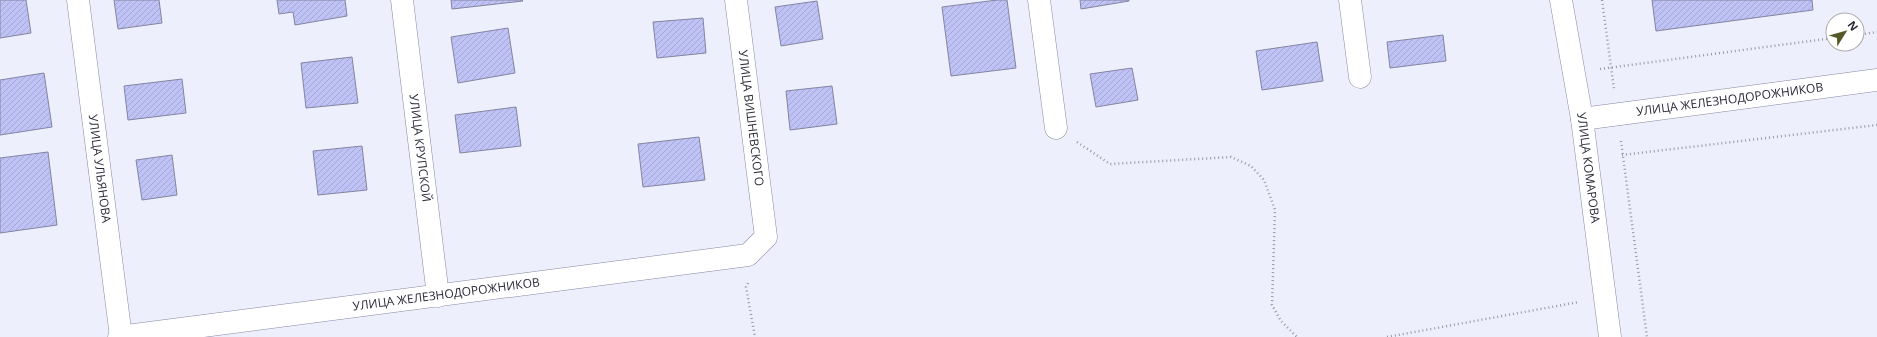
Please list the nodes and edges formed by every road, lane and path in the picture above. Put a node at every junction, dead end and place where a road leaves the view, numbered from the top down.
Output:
1 (78, 0) edge
2 (402, 0) edge
3 (736, 0) edge
4 (1039, 0) edge
5 (1350, 0) edge
6 (1561, 0) edge
7 (1602, 0) edge
8 (1877, 32) edge
9 (1865, 34) edge
10 (1825, 39) edge
11 (1611, 68) junction
12 (1574, 73) junction
13 (1360, 77) dead end
14 (1877, 80) edge
15 (1617, 114) junction
16 (1582, 119) junction
17 (1877, 125) edge
18 (1056, 128) joint
19 (1622, 155) junction
20 (766, 237) joint
21 (749, 280) dead end
22 (438, 296) junction
23 (1605, 297) junction
24 (120, 337) edge
25 (755, 337) edge
26 (1297, 337) edge
27 (1387, 337) edge
28 (1610, 337) edge
29 (1647, 337) edge

1 - 24 street, УЛИЦА УЛЬЯНОВА
2 - 22 street, УЛИЦА КРУПСКОЙ
3 - 20 street, УЛИЦА ВИШНЕВСКОГО
4 - 18 street
5 - 13 street
6 - 12 street, УЛИЦА КОМАРОВА
7 - 11 path
8 - 9 path
10 - 11 path
11 - 12 path
11 - 15 path
12 - 16 street, УЛИЦА КОМАРОВА
14 - 15 street, УЛИЦА ЖЕЛЕЗНОДОРОЖНИКОВ
15 - 16 street, УЛИЦА ЖЕЛЕЗНОДОРОЖНИКОВ
15 - 19 path
16 - 23 street, УЛИЦА КОМАРОВА
17 - 19 path
18 - 26 path
19 - 29 path
20 - 22 street, УЛИЦА ЖЕЛЕЗНОДОРОЖНИКОВ
21 - 25 path
22 - 24 street, УЛИЦА ЖЕЛЕЗНОДОРОЖНИКОВ
23 - 27 path
23 - 28 street, УЛИЦА КОМАРОВА

